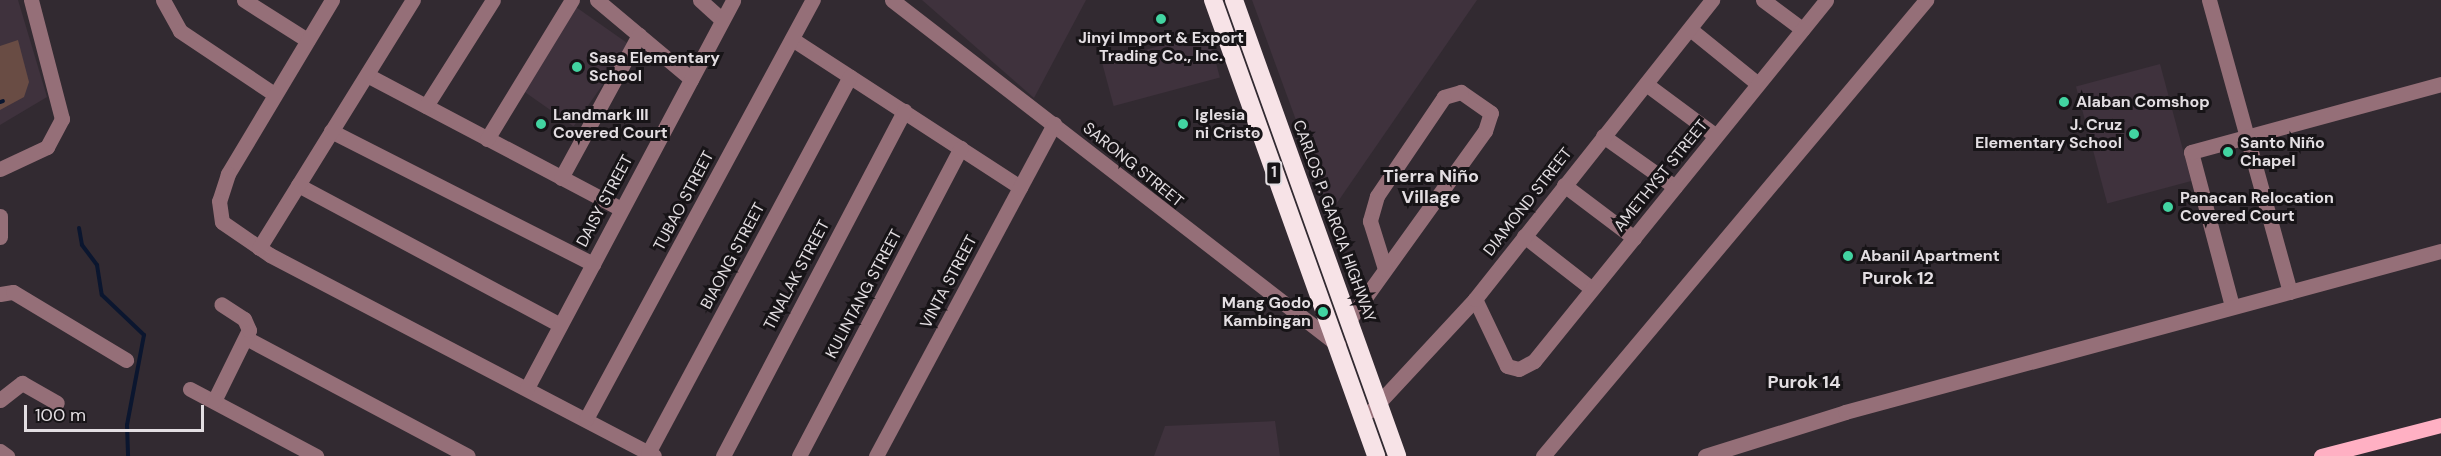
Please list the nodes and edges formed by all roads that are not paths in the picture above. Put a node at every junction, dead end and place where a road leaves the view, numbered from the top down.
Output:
1 (31, 0) edge
2 (163, 0) edge
3 (332, 0) edge
4 (413, 0) edge
5 (493, 0) edge
6 (572, 0) edge
7 (597, 0) edge
8 (700, 0) edge
9 (733, 0) edge
10 (813, 0) edge
11 (892, 0) edge
12 (1212, 0) edge
13 (1234, 0) edge
14 (1712, 0) edge
15 (1763, 0) edge
16 (1826, 0) edge
17 (1926, 0) edge
18 (2209, 0) edge
19 (252, 2) edge
20 (722, 20) junction
21 (1690, 29) junction
22 (1802, 29) junction
23 (639, 36) junction
24 (792, 39) junction
25 (307, 40) junction
26 (367, 75) junction
27 (850, 76) junction
28 (691, 78) junction
29 (1646, 84) junction
30 (1758, 84) junction
31 (2441, 84) edge
32 (274, 94) junction
33 (426, 106) junction
34 (904, 111) junction
35 (1054, 124) junction
36 (332, 132) junction
37 (1603, 136) junction
38 (1716, 136) junction
39 (2245, 137) junction
40 (487, 139) junction
41 (961, 148) junction
42 (0, 169) edge
43 (561, 178) junction
44 (298, 185) junction
45 (1564, 185) junction
46 (1020, 187) junction
47 (1675, 187) junction
48 (621, 210) junction
49 (0, 216) edge
50 (1524, 236) junction
51 (0, 237) edge
52 (1634, 238) junction
53 (259, 248) junction
54 (2441, 252) edge
55 (593, 264) junction
56 (1385, 269) junction
57 (1593, 289) junction
58 (2290, 292) junction
59 (0, 294) edge
60 (1475, 299) junction
61 (222, 304) dead end
62 (2232, 306) junction
63 (1349, 320) junction
64 (561, 325) junction
65 (246, 338) junction
66 (1355, 339) junction
67 (1336, 345) junction
68 (126, 360) dead end
69 (527, 388) junction
70 (190, 389) dead end
71 (0, 400) edge
72 (214, 401) junction
73 (57, 403) dead end
74 (1380, 406) junction
75 (1361, 414) junction
76 (586, 419) junction
77 (2441, 425) edge
78 (0, 451) edge
79 (651, 454) edge
80 (7, 456) edge
81 (316, 456) edge
82 (468, 456) edge
83 (723, 456) edge
84 (799, 456) edge
85 (876, 456) edge
86 (1376, 456) edge
87 (1397, 456) edge
88 (1543, 456) edge
89 (1705, 456) edge
90 (2321, 456) edge

1 - 42 street
2 - 32 street
3 - 25 street
4 - 26 street
5 - 33 street
6 - 40 street
7 - 23 street
8 - 20 street
9 - 20 street, DAISY STREET
10 - 24 street, TUBAO STREET
11 - 35 street, SARONG STREET
12 - 67 highway, 1
13 - 63 highway, CARLOS P. GARCIA HIGHWAY / 1
14 - 21 street, DIAMOND STREET
15 - 22 street
16 - 22 street, AMETHYST STREET
17 - 88 street
18 - 39 street
19 - 25 street
20 - 28 street, DAISY STREET
21 - 29 street, DIAMOND STREET
21 - 30 street
22 - 30 street, AMETHYST STREET
23 - 28 street
23 - 43 street
24 - 27 street
24 - 76 street, TUBAO STREET
25 - 32 street
26 - 33 street
26 - 36 street
27 - 34 street
27 - 79 street, BIAONG STREET
28 - 48 street, DAISY STREET
29 - 37 street, DIAMOND STREET
29 - 38 street
30 - 38 street, AMETHYST STREET
31 - 39 street
32 - 53 street
33 - 40 street
34 - 41 street
34 - 83 street, TINALAK STREET
35 - 46 street, VINTA STREET
35 - 67 street, SARONG STREET
36 - 44 street
36 - 55 street
37 - 45 street, DIAMOND STREET
37 - 47 street
38 - 47 street, AMETHYST STREET
39 - 58 street
39 - 62 street
40 - 43 street
41 - 46 street
41 - 84 street, KULINTANG STREET
43 - 48 street
44 - 53 street
44 - 64 street
45 - 50 street, DIAMOND STREET
45 - 52 street
46 - 85 street, VINTA STREET
47 - 52 street, AMETHYST STREET
48 - 55 street, DAISY STREET
49 - 51 street
50 - 57 street
50 - 60 street, DIAMOND STREET
52 - 57 street, AMETHYST STREET
53 - 69 street
54 - 58 street
55 - 64 street, DAISY STREET
56 - 56 street
56 - 63 street
57 - 60 street, AMETHYST STREET
58 - 62 street
59 - 68 street
60 - 74 street, DIAMOND STREET
61 - 65 street
62 - 89 street
63 - 66 highway, CARLOS P. GARCIA HIGHWAY / 1
64 - 69 street, DAISY STREET
65 - 72 street
65 - 82 street
66 - 67 street
66 - 74 highway, CARLOS P. GARCIA HIGHWAY / 1
67 - 75 highway, 1
69 - 76 street
70 - 72 street
71 - 73 street
72 - 81 street
74 - 75 street, DIAMOND STREET
74 - 87 highway, CARLOS P. GARCIA HIGHWAY / 1
75 - 86 highway, 1
76 - 79 street
77 - 90 main road
78 - 80 street

